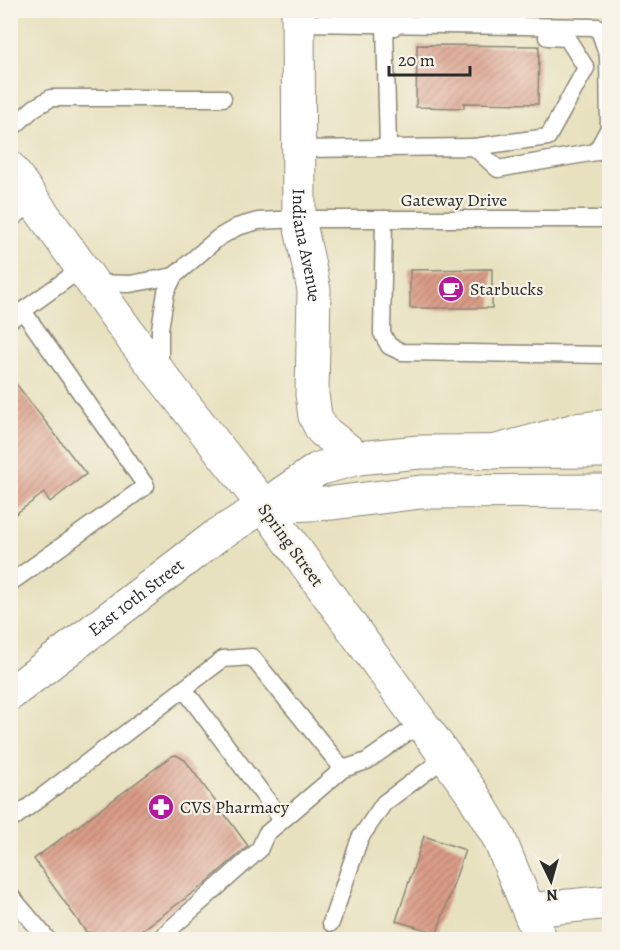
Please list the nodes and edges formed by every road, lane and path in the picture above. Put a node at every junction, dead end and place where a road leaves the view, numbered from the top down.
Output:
1 (298, 17) edge
2 (385, 24) junction
3 (604, 27) edge
4 (223, 98) dead end
5 (10, 130) edge
6 (474, 147) junction
7 (388, 148) junction
8 (298, 149) junction
9 (603, 152) edge
10 (10, 168) edge
11 (23, 210) edge
12 (298, 219) junction
13 (384, 219) junction
14 (609, 219) edge
15 (88, 275) junction
16 (174, 276) junction
17 (17, 315) edge
18 (609, 355) edge
19 (160, 374) junction
20 (609, 426) edge
21 (609, 451) edge
22 (493, 453) junction
23 (358, 459) junction
24 (609, 491) edge
25 (264, 507) junction
26 (10, 583) edge
27 (184, 688) junction
28 (10, 694) edge
29 (421, 723) junction
30 (446, 757) junction
31 (343, 769) junction
32 (282, 820) junction
33 (10, 821) edge
34 (10, 895) edge
35 (609, 902) edge
36 (529, 910) junction
37 (331, 923) dead end
38 (48, 939) edge
39 (158, 939) edge
40 (541, 939) edge

1 - 2 lane
1 - 8 main road, Indiana Avenue
2 - 3 lane
2 - 6 lane
2 - 7 lane
3 - 9 lane
4 - 5 lane
6 - 7 lane
6 - 9 lane
7 - 8 lane
8 - 12 main road, Indiana Avenue
10 - 11 main road, Spring Street
11 - 15 main road, Spring Street
12 - 13 lane, Gateway Drive
12 - 16 lane, Gateway Drive
12 - 23 main road, Indiana Avenue
13 - 14 lane, Gateway Drive
13 - 18 lane
15 - 16 lane
15 - 17 lane
15 - 19 main road, Spring Street
16 - 19 lane
17 - 26 lane
19 - 25 main road, Spring Street
20 - 22 main road
21 - 22 main road
22 - 23 main road, East 10th Street
23 - 25 main road, East 10th Street
24 - 25 main road
25 - 28 main road, East 10th Street
25 - 29 main road, Spring Street
27 - 31 lane
27 - 32 lane
27 - 33 lane
29 - 30 main road, Spring Street
29 - 31 lane
30 - 36 main road, Spring Street
30 - 37 lane
31 - 32 lane
32 - 39 lane
34 - 38 lane
35 - 36 main road
36 - 40 main road, Spring Street

